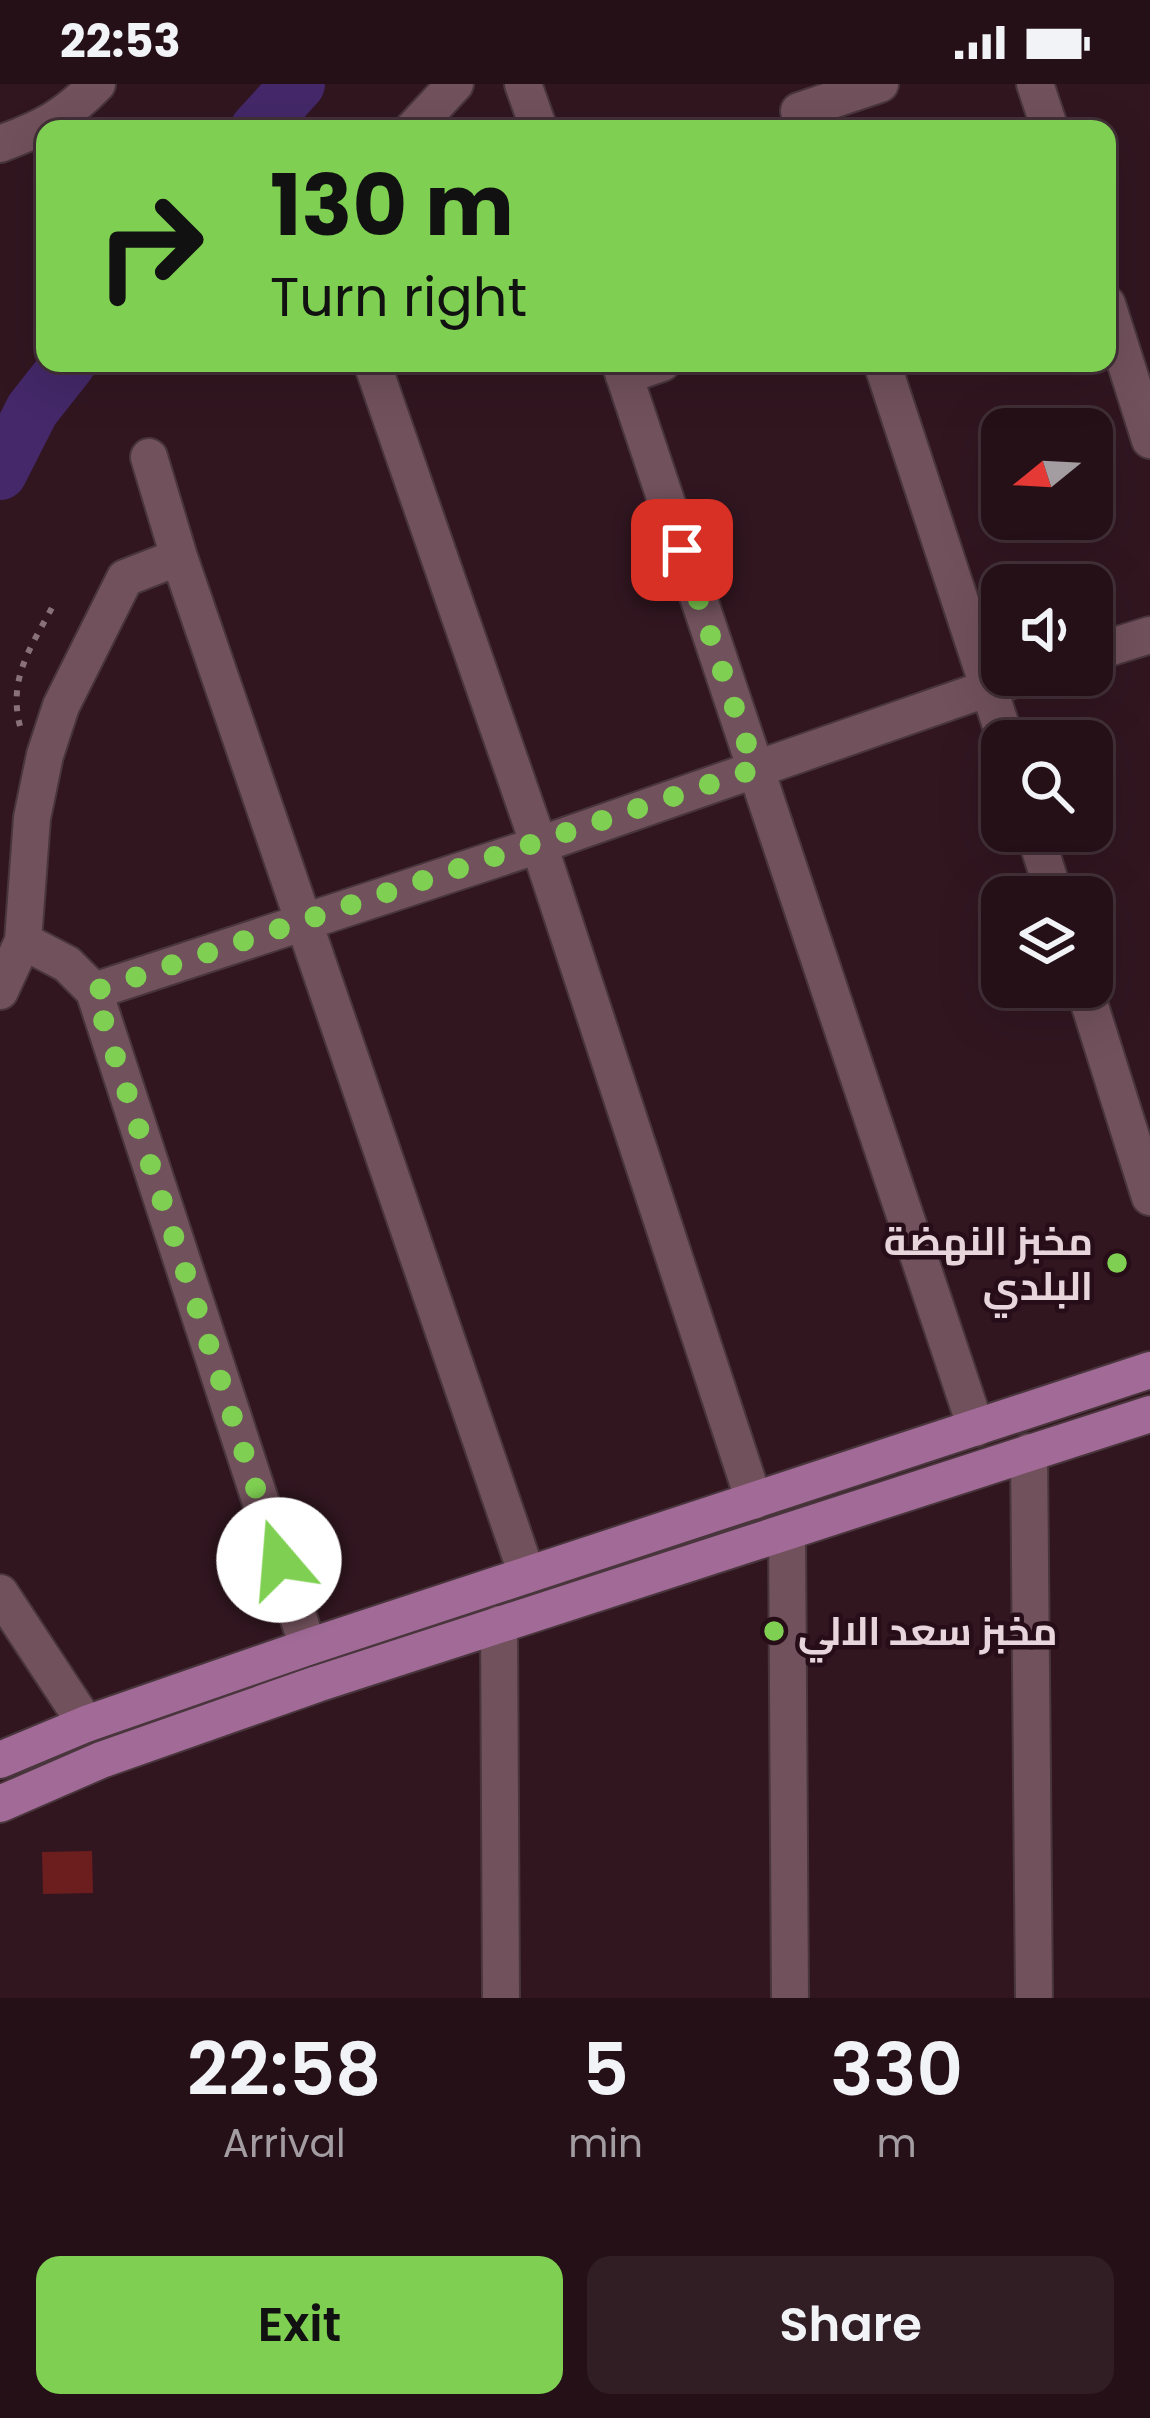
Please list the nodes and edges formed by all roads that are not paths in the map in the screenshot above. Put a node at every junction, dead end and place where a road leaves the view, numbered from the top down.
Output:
1 (97, 84) edge
2 (454, 84) edge
3 (523, 84) edge
4 (880, 84) edge
5 (1035, 84) edge
6 (798, 108) edge
7 (57, 120) edge
8 (421, 120) edge
9 (535, 120) edge
10 (1047, 120) edge
11 (36, 130) edge
12 (0, 144) edge
13 (1116, 332) edge
14 (375, 372) edge
15 (623, 372) edge
16 (885, 372) edge
17 (1150, 440) edge
18 (149, 457) dead end
19 (179, 557) junction
20 (1150, 634) edge
21 (1113, 646) edge
22 (981, 666) edge
23 (981, 689) edge
24 (755, 769) junction
25 (538, 844) junction
26 (305, 921) junction
27 (23, 941) junction
28 (0, 991) edge
29 (94, 991) junction
30 (1091, 1008) edge
31 (1150, 1197) edge
32 (1150, 1370) edge
33 (1150, 1414) edge
34 (976, 1428) junction
35 (1029, 1452) junction
36 (754, 1501) junction
37 (787, 1533) junction
38 (527, 1575) junction
39 (0, 1593) edge
40 (499, 1624) junction
41 (308, 1647) junction
42 (86, 1724) junction
43 (0, 1760) edge
44 (0, 1804) edge
45 (501, 1998) edge
46 (790, 1998) edge
47 (1034, 1998) edge

1 - 7 street
2 - 8 street
3 - 9 street
4 - 6 street
5 - 10 street
11 - 12 street
13 - 17 street
14 - 25 street
15 - 24 street
16 - 22 street
18 - 19 street
19 - 26 street
19 - 27 street
20 - 21 street
23 - 24 street
24 - 25 street
24 - 34 street
25 - 26 street
25 - 36 street
26 - 29 street
26 - 38 street
27 - 28 street
27 - 29 street
29 - 41 street
30 - 31 street
32 - 34 main road
33 - 35 main road
34 - 36 main road
35 - 37 main road
35 - 47 street
36 - 38 main road
37 - 40 main road
37 - 46 street
38 - 41 main road
39 - 42 street
40 - 44 main road
40 - 45 street
41 - 42 main road
42 - 43 main road

